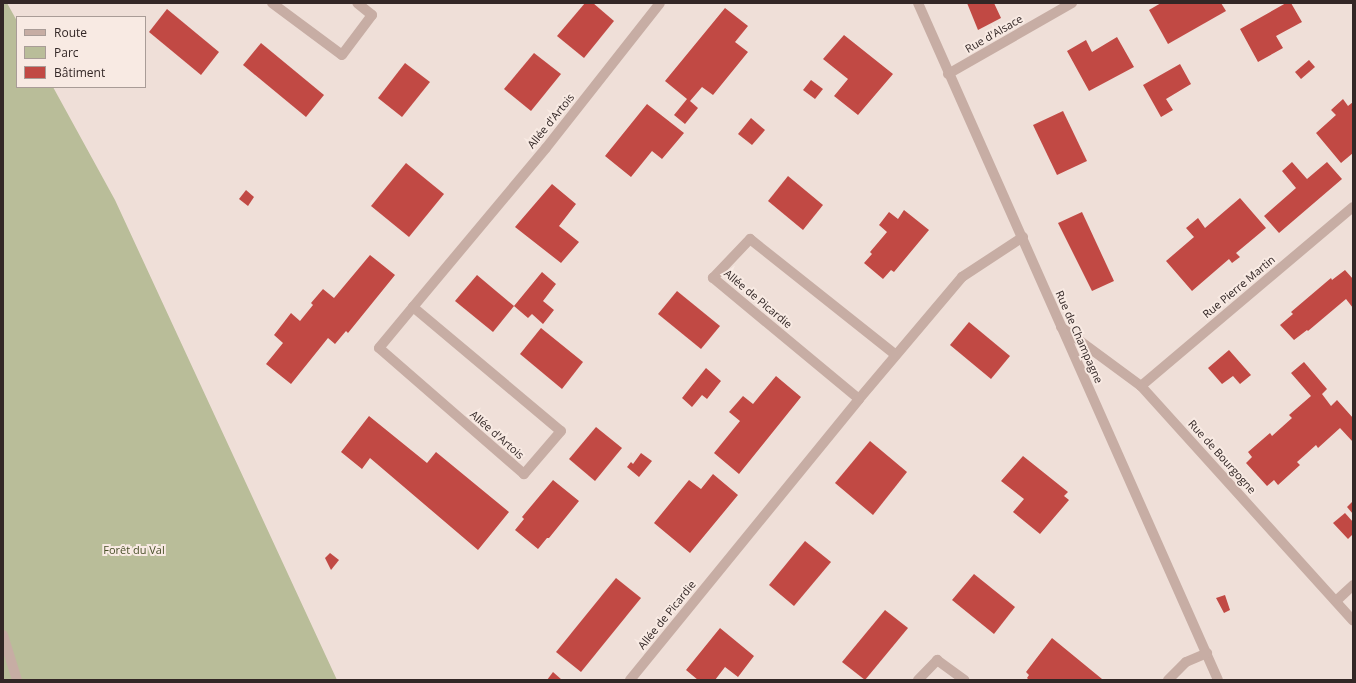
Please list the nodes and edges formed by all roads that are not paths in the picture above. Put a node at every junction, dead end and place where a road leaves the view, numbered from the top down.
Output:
1 (272, 3) edge
2 (357, 3) edge
3 (660, 3) edge
4 (918, 3) edge
5 (1072, 3) edge
6 (948, 74) junction
7 (1353, 207) edge
8 (1023, 237) junction
9 (413, 307) junction
10 (1060, 325) junction
11 (896, 355) junction
12 (1141, 386) junction
13 (859, 399) junction
14 (1353, 585) edge
15 (1336, 601) junction
16 (1353, 620) edge
17 (3, 635) edge
18 (1207, 653) junction
19 (18, 680) edge
20 (630, 680) edge
21 (918, 680) edge
22 (965, 680) edge
23 (1168, 680) edge
24 (1218, 680) edge

1 - 2 street
3 - 9 street, Allée d'Artois
4 - 6 street, Rue de Champagne
5 - 6 street, Rue d'Alsace
6 - 8 street, Rue de Champagne
7 - 12 street, Rue Pierre Martin
8 - 10 street, Rue de Champagne
8 - 11 street, Allée de Picardie
9 - 9 street, Allée d'Artois
10 - 12 street, Rue de Bourgogne
10 - 18 street, Rue de Champagne
11 - 13 street, Allée de Picardie
11 - 13 street, Allée de Picardie
12 - 15 street, Rue de Bourgogne
13 - 20 street, Allée de Picardie
14 - 15 street
15 - 16 street, Rue de Bourgogne
17 - 19 street
18 - 23 street
18 - 24 street, Rue de Champagne
21 - 22 street

